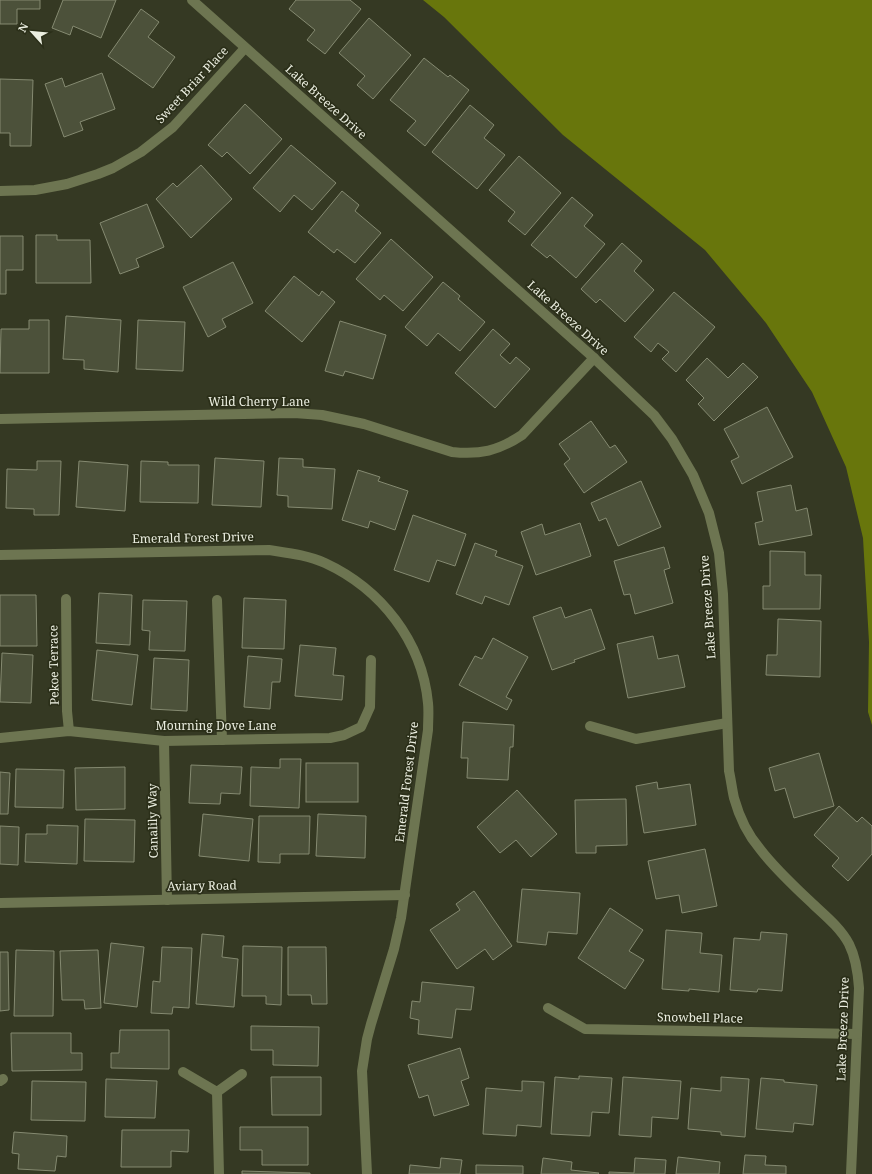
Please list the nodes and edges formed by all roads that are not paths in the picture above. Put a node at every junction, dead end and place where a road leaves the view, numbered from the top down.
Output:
1 (192, 0) edge
2 (245, 48) junction
3 (0, 191) edge
4 (594, 358) junction
5 (0, 419) edge
6 (0, 555) edge
7 (66, 598) dead end
8 (217, 600) dead end
9 (371, 660) dead end
10 (727, 723) junction
11 (590, 726) dead end
12 (70, 731) junction
13 (0, 738) edge
14 (222, 740) junction
15 (164, 741) junction
16 (405, 895) junction
17 (167, 900) junction
18 (0, 903) edge
19 (548, 1008) dead end
20 (857, 1034) junction
21 (183, 1072) dead end
22 (242, 1074) dead end
23 (217, 1092) junction
24 (219, 1174) edge
25 (367, 1174) edge
26 (851, 1174) edge

1 - 2 street, Lake Breeze Drive
2 - 3 street, Sweet Briar Place
2 - 4 street, Lake Breeze Drive
4 - 5 street, Wild Cherry Lane
4 - 10 street, Lake Breeze Drive
6 - 16 street, Emerald Forest Drive
7 - 12 street, Pekoe Terrace
8 - 14 street
9 - 14 street, Mourning Dove Lane
10 - 11 street
10 - 20 street, Lake Breeze Drive
12 - 13 street, Mourning Dove Lane
12 - 15 street, Mourning Dove Lane
14 - 15 street, Mourning Dove Lane
15 - 17 street, Canalily Way
16 - 17 street, Aviary Road
16 - 25 street, Emerald Forest Drive
17 - 18 street, Aviary Road
19 - 20 street, Snowbell Place
20 - 26 street, Lake Breeze Drive
21 - 23 street
22 - 23 street
23 - 24 street

